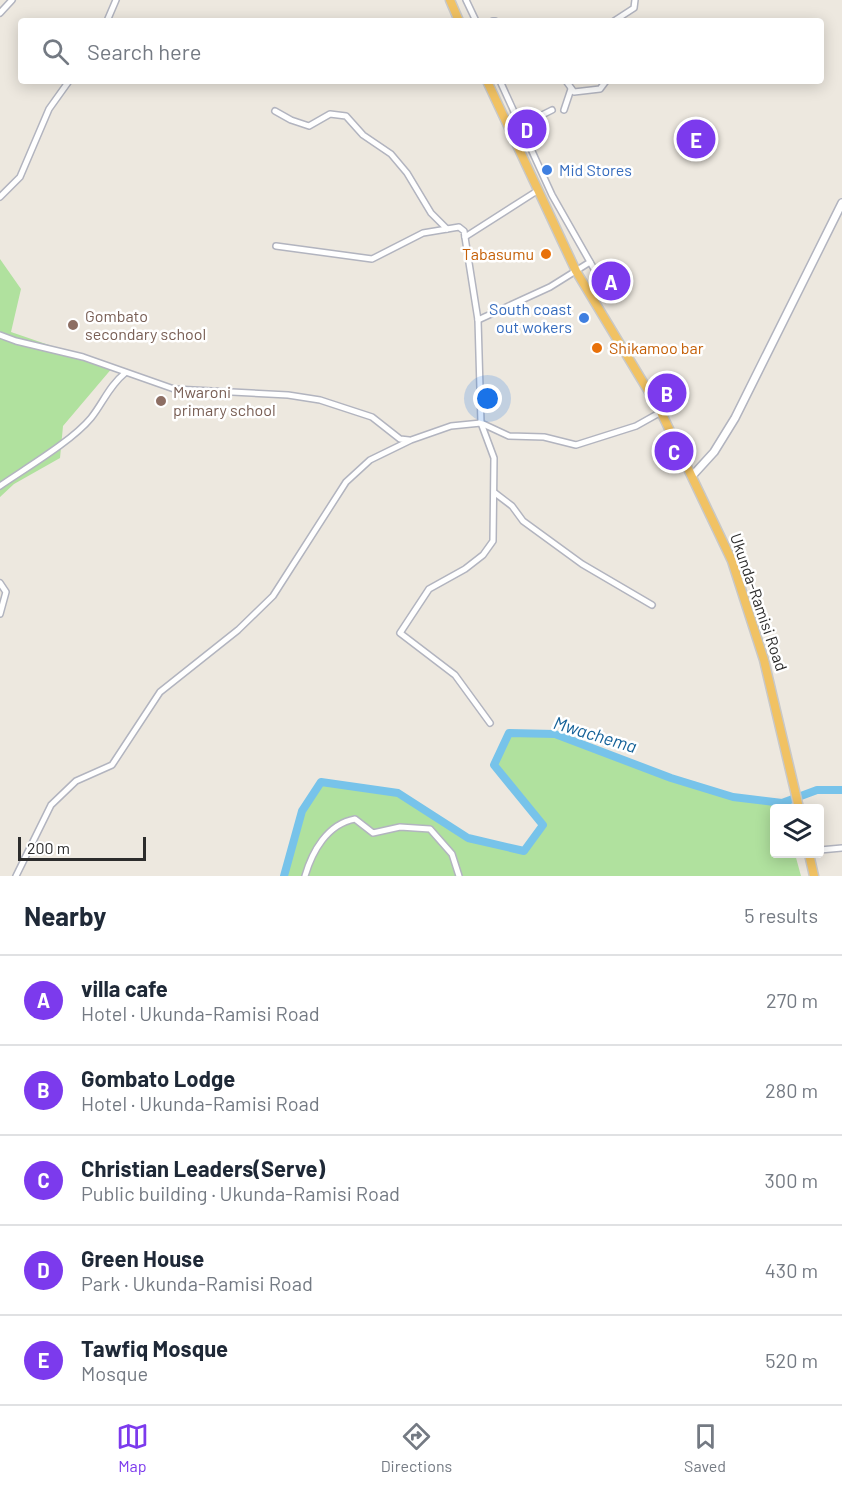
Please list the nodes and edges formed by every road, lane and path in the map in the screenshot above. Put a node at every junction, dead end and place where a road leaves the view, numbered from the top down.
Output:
1 (12, 0) edge
2 (116, 0) edge
3 (450, 0) edge
4 (466, 0) edge
5 (635, 0) edge
6 (0, 13) edge
7 (108, 18) edge
8 (458, 18) edge
9 (475, 18) edge
10 (619, 18) edge
11 (67, 84) edge
12 (488, 84) edge
13 (502, 84) edge
14 (568, 84) edge
15 (605, 84) edge
16 (571, 89) junction
17 (552, 110) dead end
18 (564, 110) dead end
19 (275, 111) dead end
20 (522, 125) junction
21 (537, 191) junction
22 (0, 197) edge
23 (842, 203) edge
24 (447, 229) junction
25 (465, 237) junction
26 (276, 246) dead end
27 (590, 261) junction
28 (576, 271) junction
29 (591, 296) junction
30 (478, 321) junction
31 (0, 335) edge
32 (125, 373) junction
33 (661, 412) junction
34 (481, 423) junction
35 (411, 440) junction
36 (693, 475) junction
37 (0, 486) edge
38 (495, 493) junction
39 (0, 583) edge
40 (652, 605) dead end
41 (0, 614) edge
42 (490, 723) dead end
43 (798, 804) edge
44 (842, 848) edge
45 (824, 850) edge
46 (810, 858) edge
47 (16, 876) edge
48 (305, 876) edge
49 (459, 876) edge
50 (814, 876) edge

1 - 6 street
2 - 7 street
3 - 8 highway
4 - 9 street
5 - 10 street
11 - 22 street
12 - 21 highway, Ukunda-Ramisi Road
13 - 20 street
14 - 16 street
15 - 16 street
16 - 18 street
17 - 20 street
19 - 24 street
20 - 27 street
21 - 25 street
21 - 28 highway, Ukunda-Ramisi Road
23 - 36 street
24 - 25 street
24 - 26 street
25 - 30 street
27 - 28 street
27 - 29 street
28 - 29 highway, Ukunda-Ramisi Road
28 - 30 street
29 - 33 highway, Ukunda-Ramisi Road
30 - 34 street
31 - 32 street
32 - 35 street
32 - 37 street
33 - 34 street
33 - 36 highway, Ukunda-Ramisi Road
34 - 35 street
34 - 38 street
35 - 47 street
36 - 43 highway, Ukunda-Ramisi Road
38 - 40 street
38 - 42 street
39 - 41 street
44 - 45 street
46 - 50 highway
48 - 49 street

